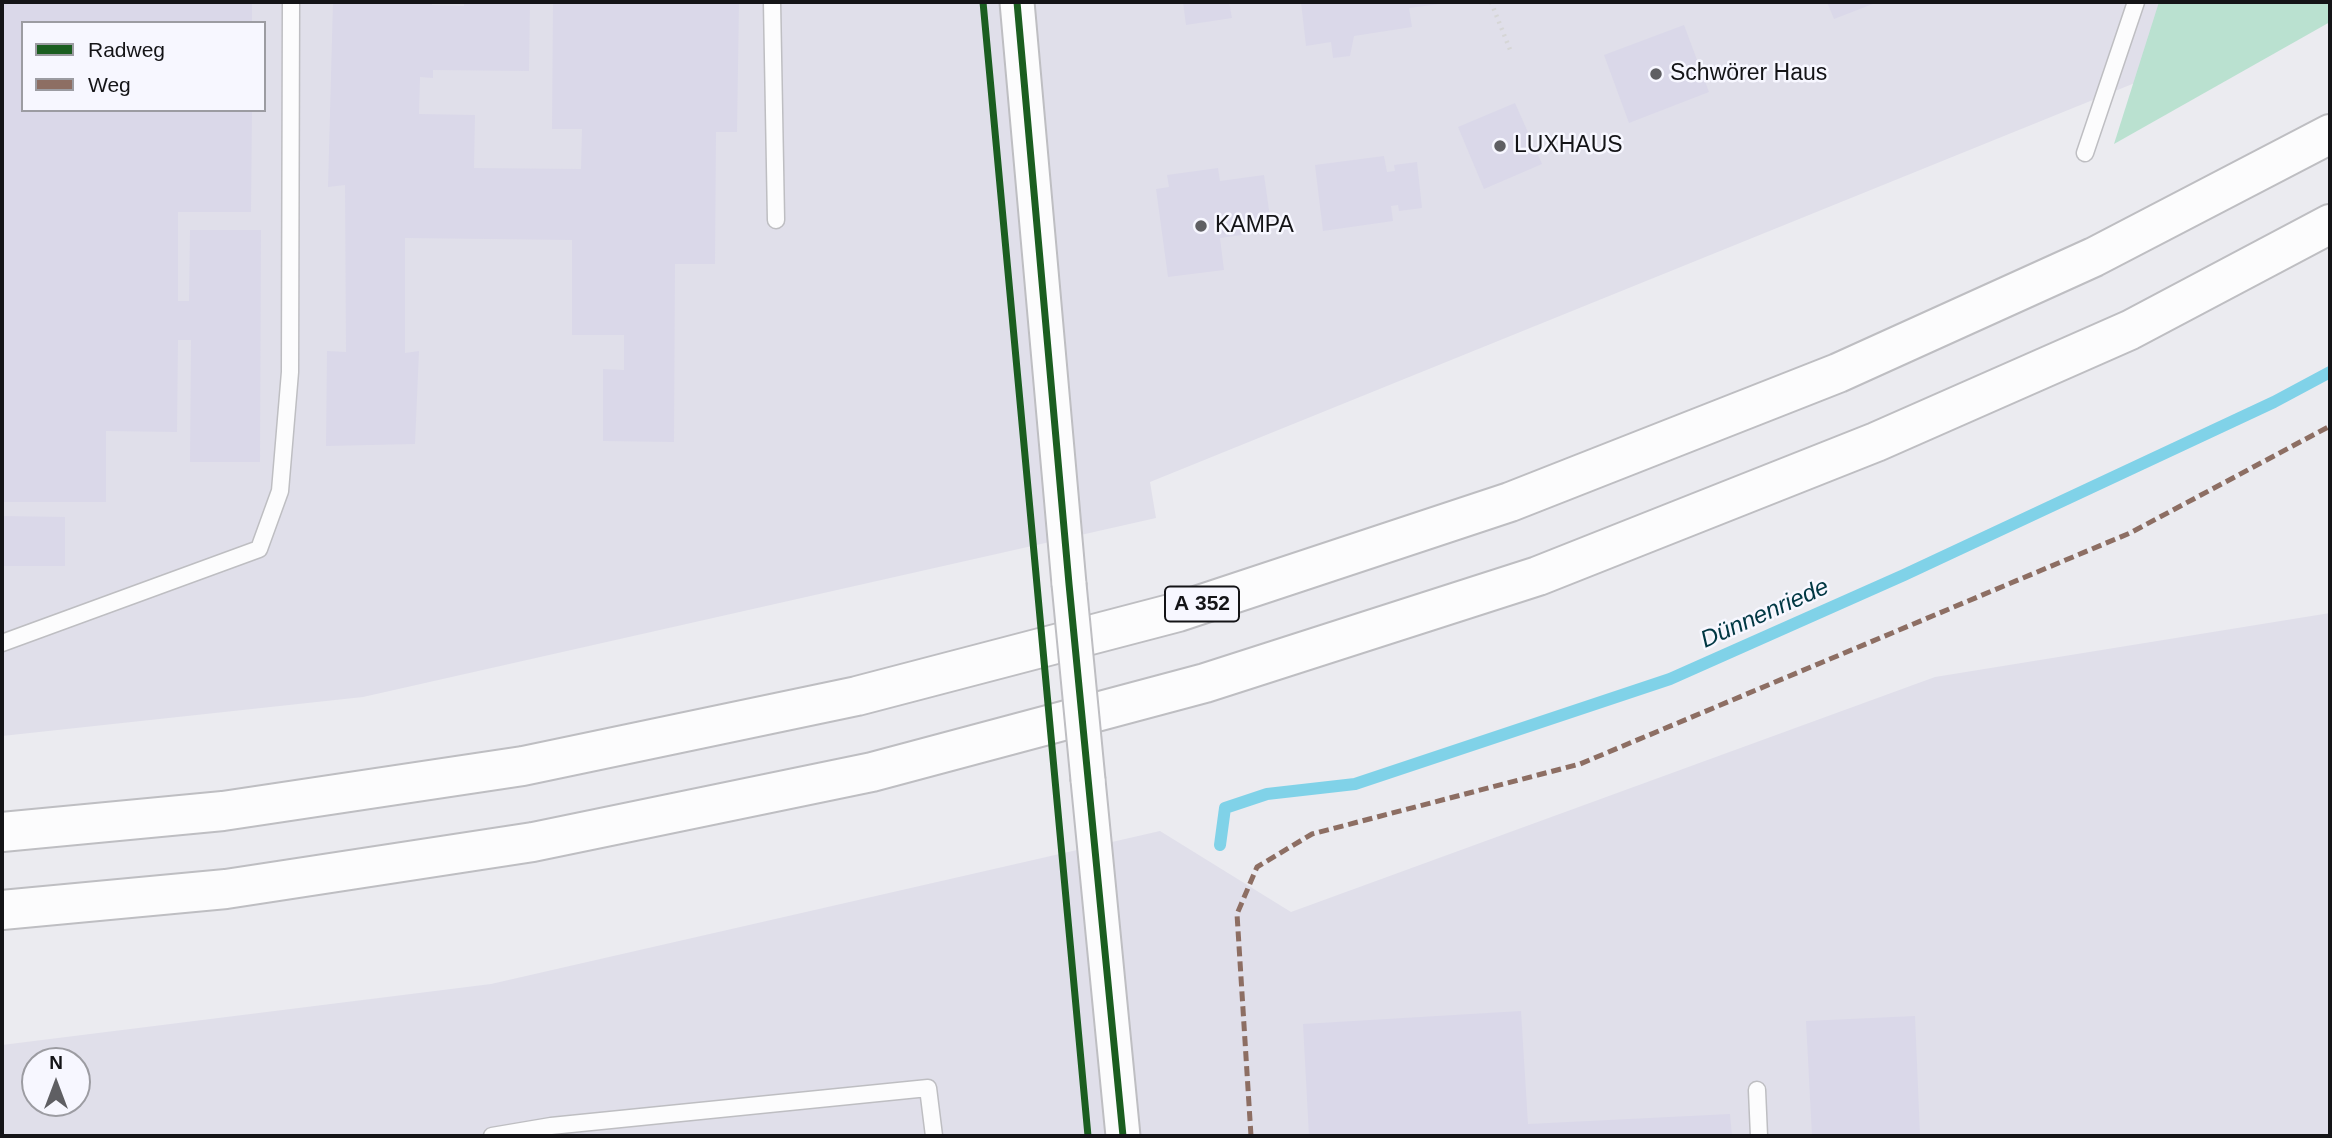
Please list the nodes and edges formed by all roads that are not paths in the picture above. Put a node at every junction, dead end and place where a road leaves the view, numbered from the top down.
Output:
1 (291, 2) edge
2 (772, 2) edge
3 (1017, 2) edge
4 (2136, 2) edge
5 (2330, 134) edge
6 (2085, 153) dead end
7 (776, 220) dead end
8 (2330, 224) edge
9 (2, 643) edge
10 (2, 832) edge
11 (2, 910) edge
12 (1757, 1090) dead end
13 (492, 1136) edge
14 (934, 1136) edge
15 (1123, 1136) edge
16 (1759, 1136) edge

1 - 9 lane
2 - 7 lane
3 - 15 street, bridge
4 - 6 lane
5 - 10 highway, A 352
8 - 11 highway
12 - 16 lane
13 - 14 lane

